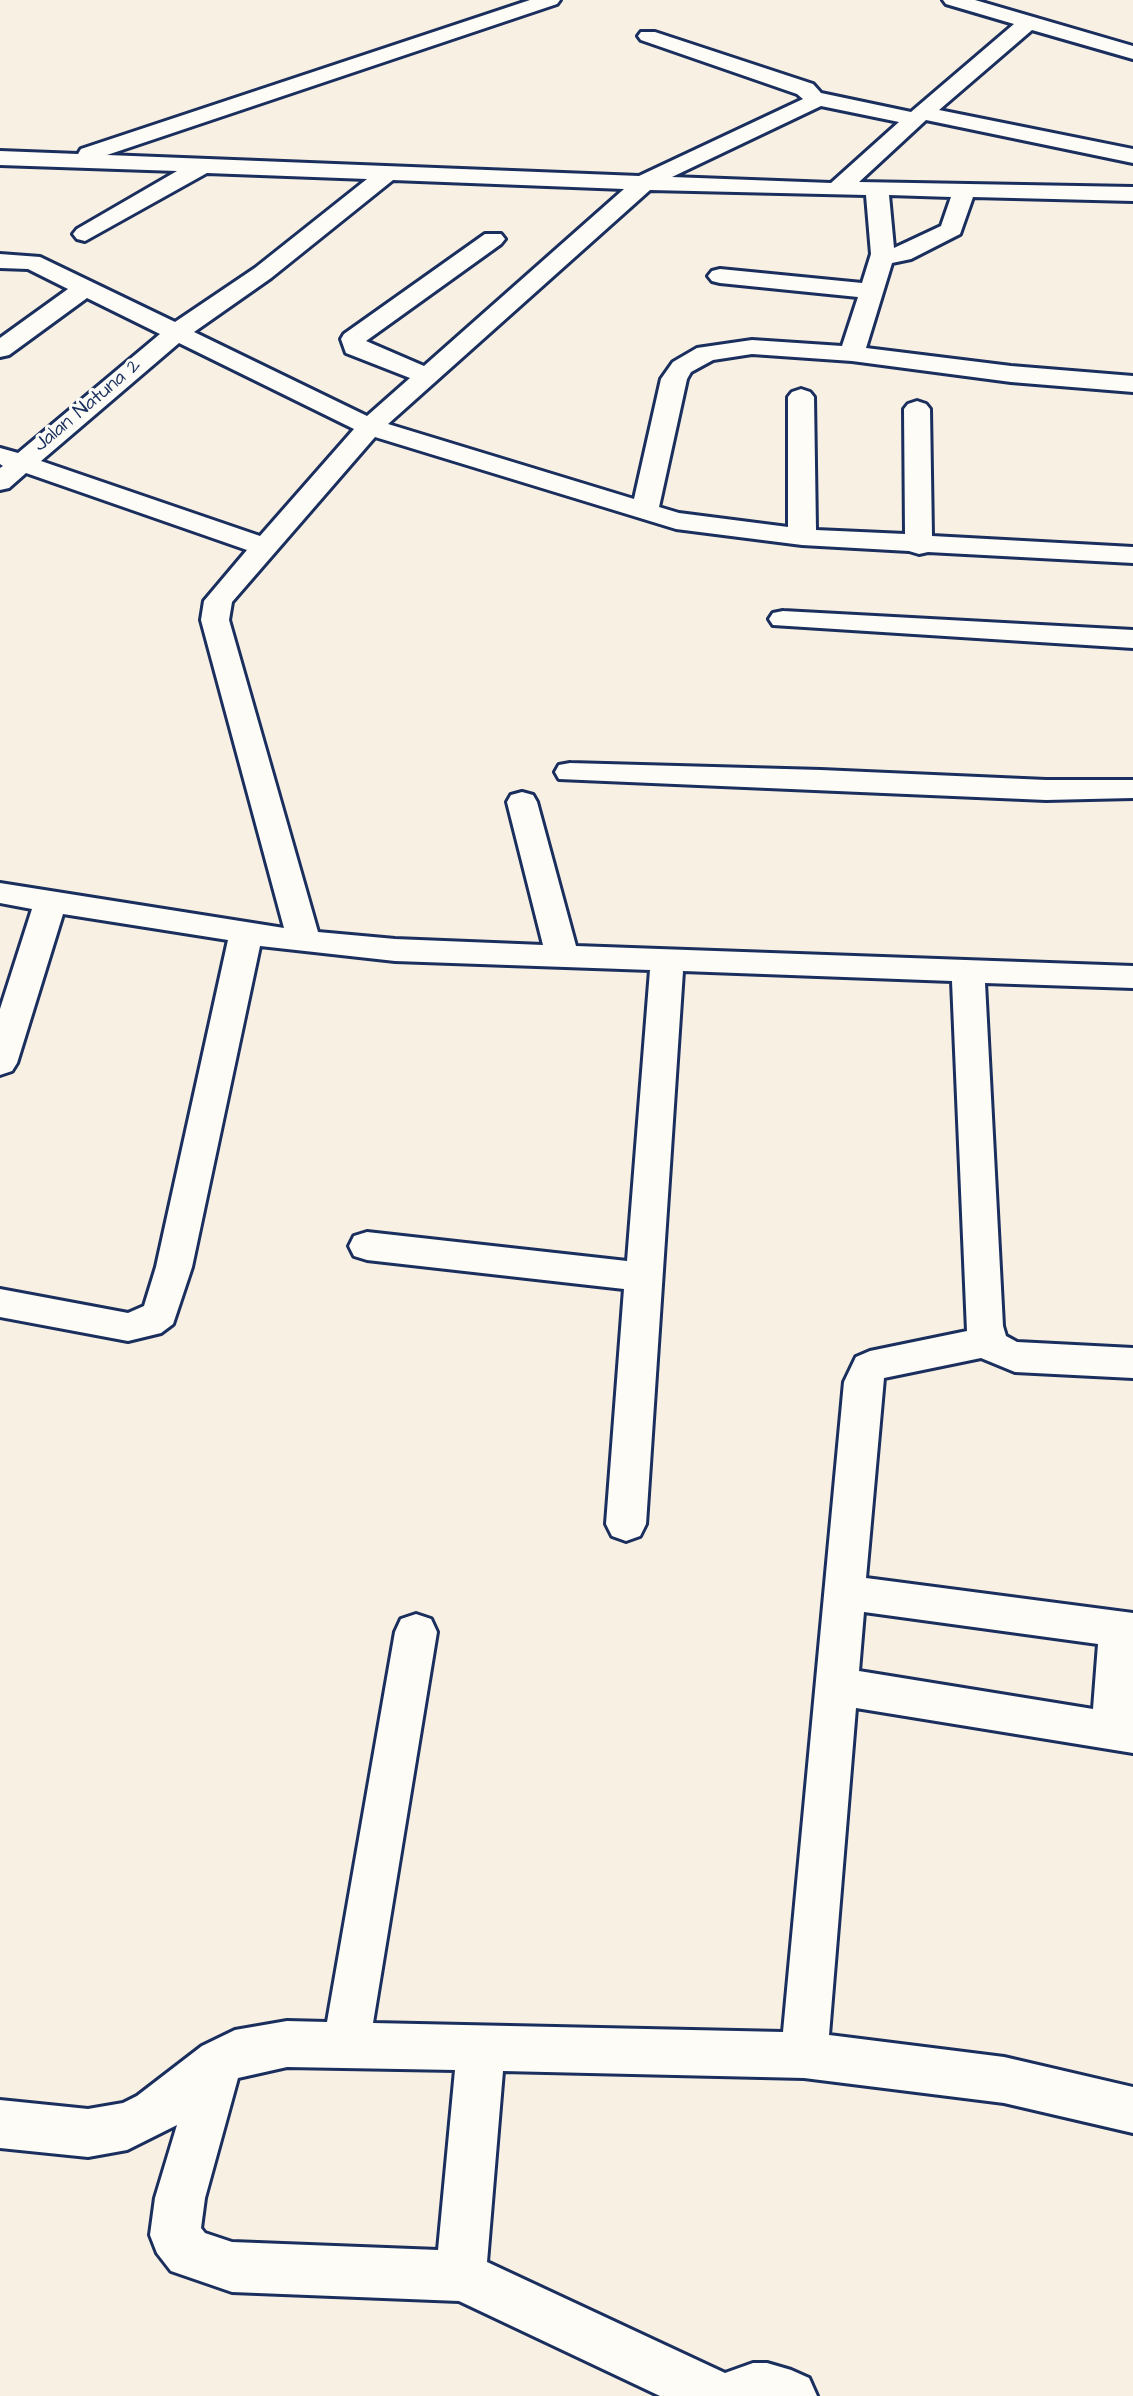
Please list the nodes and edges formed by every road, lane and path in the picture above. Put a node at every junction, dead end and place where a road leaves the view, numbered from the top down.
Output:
1 (550, 0) edge
2 (953, 0) edge
3 (1027, 24) junction
4 (648, 36) dead end
5 (1133, 53) edge
6 (814, 98) junction
7 (918, 116) junction
8 (1133, 156) edge
9 (0, 158) edge
10 (68, 161) junction
11 (202, 166) junction
12 (389, 172) junction
13 (647, 180) junction
14 (877, 188) junction
15 (837, 190) junction
16 (964, 190) junction
17 (1133, 194) edge
18 (85, 234) dead end
19 (493, 239) dead end
20 (882, 257) junction
21 (0, 261) edge
22 (720, 276) dead end
23 (84, 289) junction
24 (873, 291) junction
25 (177, 332) junction
26 (0, 350) edge
27 (852, 354) junction
28 (427, 376) junction
29 (1133, 384) edge
30 (801, 397) dead end
31 (917, 409) dead end
32 (370, 427) junction
33 (10, 459) edge
34 (0, 482) edge
35 (644, 513) junction
36 (802, 537) junction
37 (919, 546) junction
38 (264, 547) junction
39 (1133, 555) edge
40 (783, 619) dead end
41 (1133, 639) edge
42 (570, 772) dead end
43 (1133, 789) edge
44 (522, 802) dead end
45 (0, 893) edge
46 (50, 902) junction
47 (246, 933) junction
48 (304, 942) junction
49 (563, 957) junction
50 (667, 959) junction
51 (968, 969) junction
52 (1133, 977) edge
53 (0, 1063) edge
54 (367, 1246) dead end
55 (641, 1277) junction
56 (0, 1303) edge
57 (989, 1342) junction
58 (1133, 1363) edge
59 (626, 1524) dead end
60 (843, 1592) junction
61 (1126, 1630) edge
62 (416, 1632) dead end
63 (836, 1686) junction
64 (1123, 1733) edge
65 (346, 2046) junction
66 (481, 2048) junction
67 (804, 2055) junction
68 (219, 2062) junction
69 (1133, 2110) edge
70 (0, 2124) edge
71 (461, 2276) junction
72 (717, 2396) edge
73 (731, 2396) edge
74 (791, 2396) edge

1 - 10 street
2 - 3 street
3 - 5 street
3 - 7 street
4 - 6 street
6 - 7 street
6 - 13 street
7 - 8 street
7 - 15 street
9 - 10 street
10 - 11 street
11 - 12 street
11 - 18 street
12 - 13 street
12 - 25 street, Jalan Natuna 2
13 - 15 street
13 - 28 street
14 - 15 street
14 - 16 street
14 - 20 street
16 - 17 street
16 - 20 street
19 - 28 street
20 - 24 street
21 - 23 street
22 - 24 street
23 - 25 street
23 - 26 street
24 - 27 street
25 - 32 street
25 - 33 street, Jalan Natuna 2
27 - 29 street
27 - 35 street
28 - 32 street
30 - 36 street
31 - 37 street
32 - 35 street
32 - 38 street
33 - 34 street, Jalan Natuna 2
33 - 38 street
35 - 36 street
36 - 37 street
37 - 39 street
38 - 48 street
40 - 41 street
42 - 43 street
44 - 49 street
45 - 46 street
46 - 47 street
46 - 53 street
47 - 48 street
47 - 56 street
48 - 49 street
49 - 50 street
50 - 51 street
50 - 55 street
51 - 52 street
51 - 57 street
54 - 55 street
55 - 59 street
57 - 58 street
57 - 60 street
60 - 61 street
60 - 63 street
61 - 64 street
62 - 65 street
63 - 64 street
63 - 67 street
65 - 66 street
65 - 68 street
66 - 67 street
66 - 71 street
67 - 69 street
68 - 70 street
68 - 71 street
71 - 72 street
73 - 74 street

